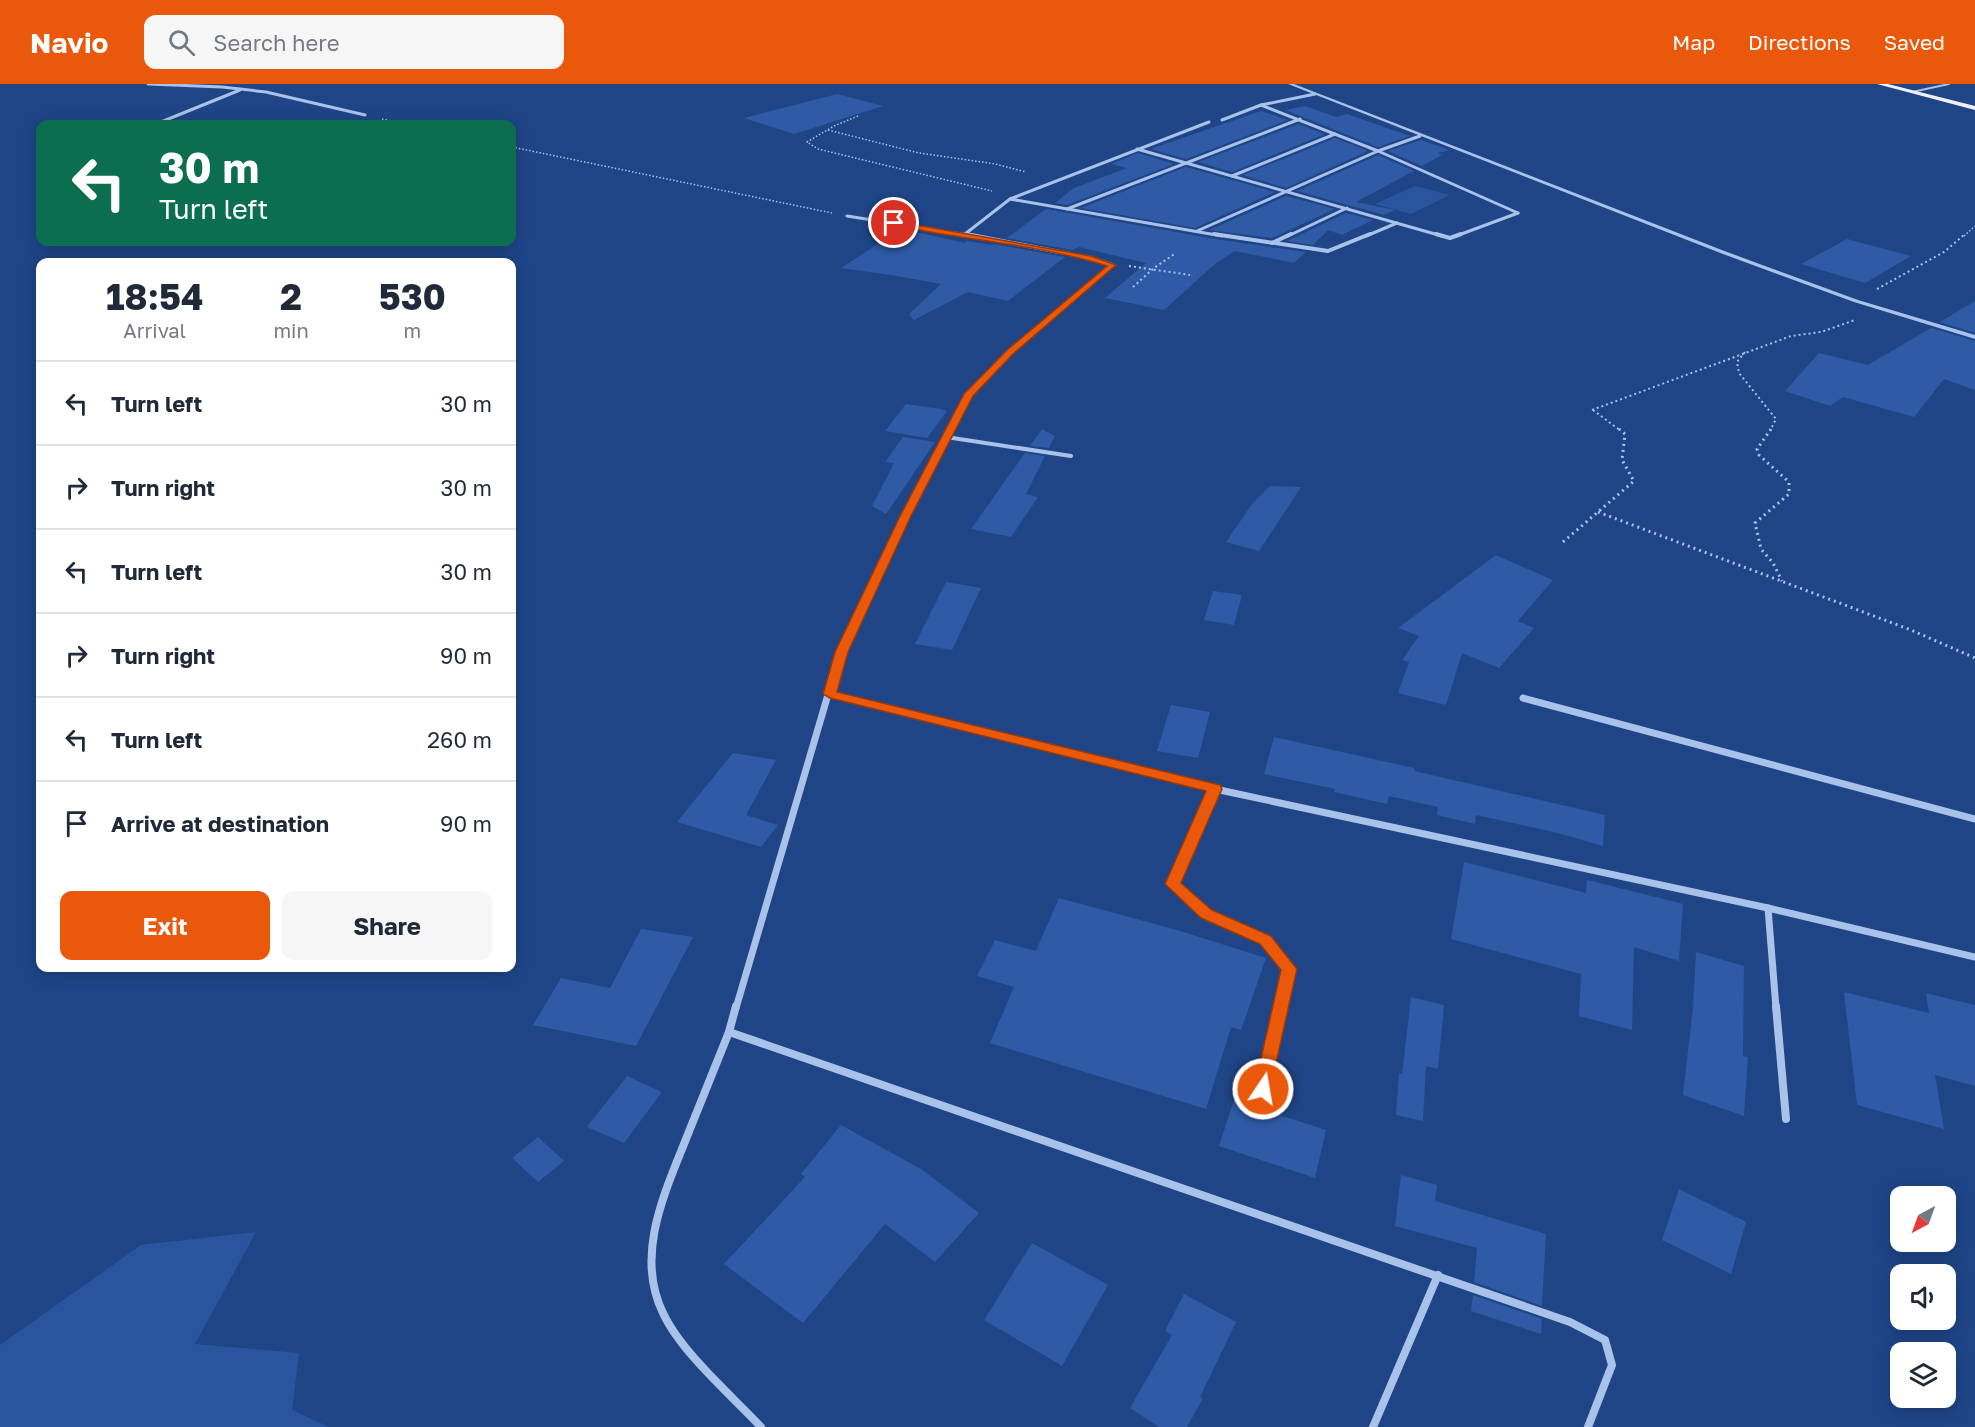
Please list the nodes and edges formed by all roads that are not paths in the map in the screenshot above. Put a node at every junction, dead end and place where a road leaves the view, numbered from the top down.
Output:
1 (148, 84) edge
2 (1290, 84) edge
3 (1880, 84) edge
4 (1949, 84) edge
5 (240, 90) junction
6 (1912, 92) junction
7 (1315, 94) junction
8 (1261, 105) junction
9 (1975, 108) edge
10 (365, 115) road end
11 (1300, 119) junction
12 (166, 120) edge
13 (1222, 120) dead end
14 (1209, 122) dead end
15 (1335, 134) junction
16 (1420, 136) junction
17 (1137, 149) junction
18 (1378, 151) junction
19 (1183, 163) junction
20 (1232, 176) junction
21 (1288, 191) junction
22 (1010, 199) junction
23 (1348, 208) junction
24 (1066, 209) junction
25 (848, 216) road end
26 (1398, 223) junction
27 (1196, 231) junction
28 (965, 234) junction
29 (1270, 244) junction
30 (1975, 337) edge
31 (946, 437) junction
32 (1071, 456) dead end
33 (830, 694) junction
34 (1523, 698) dead end
35 (1215, 789) junction
36 (1975, 819) edge
37 (1768, 908) junction
38 (1975, 957) edge
39 (729, 1032) junction
40 (1263, 1089) dead end
41 (1786, 1119) dead end
42 (1438, 1275) junction
43 (761, 1427) edge
44 (1373, 1427) edge
45 (1588, 1427) edge

1 - 5 street
2 - 7 street
3 - 6 main road
4 - 6 lane
5 - 10 street
5 - 12 street
6 - 9 main road
7 - 8 street
7 - 16 street
8 - 11 street
8 - 13 street
11 - 15 street
11 - 19 street
14 - 17 street
15 - 18 street
15 - 20 street
16 - 18 street
16 - 30 street
17 - 19 street
17 - 22 street
18 - 21 street
18 - 26 street
19 - 20 street
19 - 24 street
20 - 21 street
21 - 23 street
21 - 27 street
22 - 24 street
22 - 28 street
23 - 26 street
23 - 29 street
24 - 27 street
25 - 28 street
26 - 29 street
27 - 29 street
28 - 31 street
31 - 32 lane
31 - 33 street
33 - 35 street
33 - 39 street
34 - 36 street
35 - 37 street
35 - 40 street
37 - 38 street
37 - 41 street
39 - 42 street
39 - 43 street
42 - 44 street
42 - 45 street

